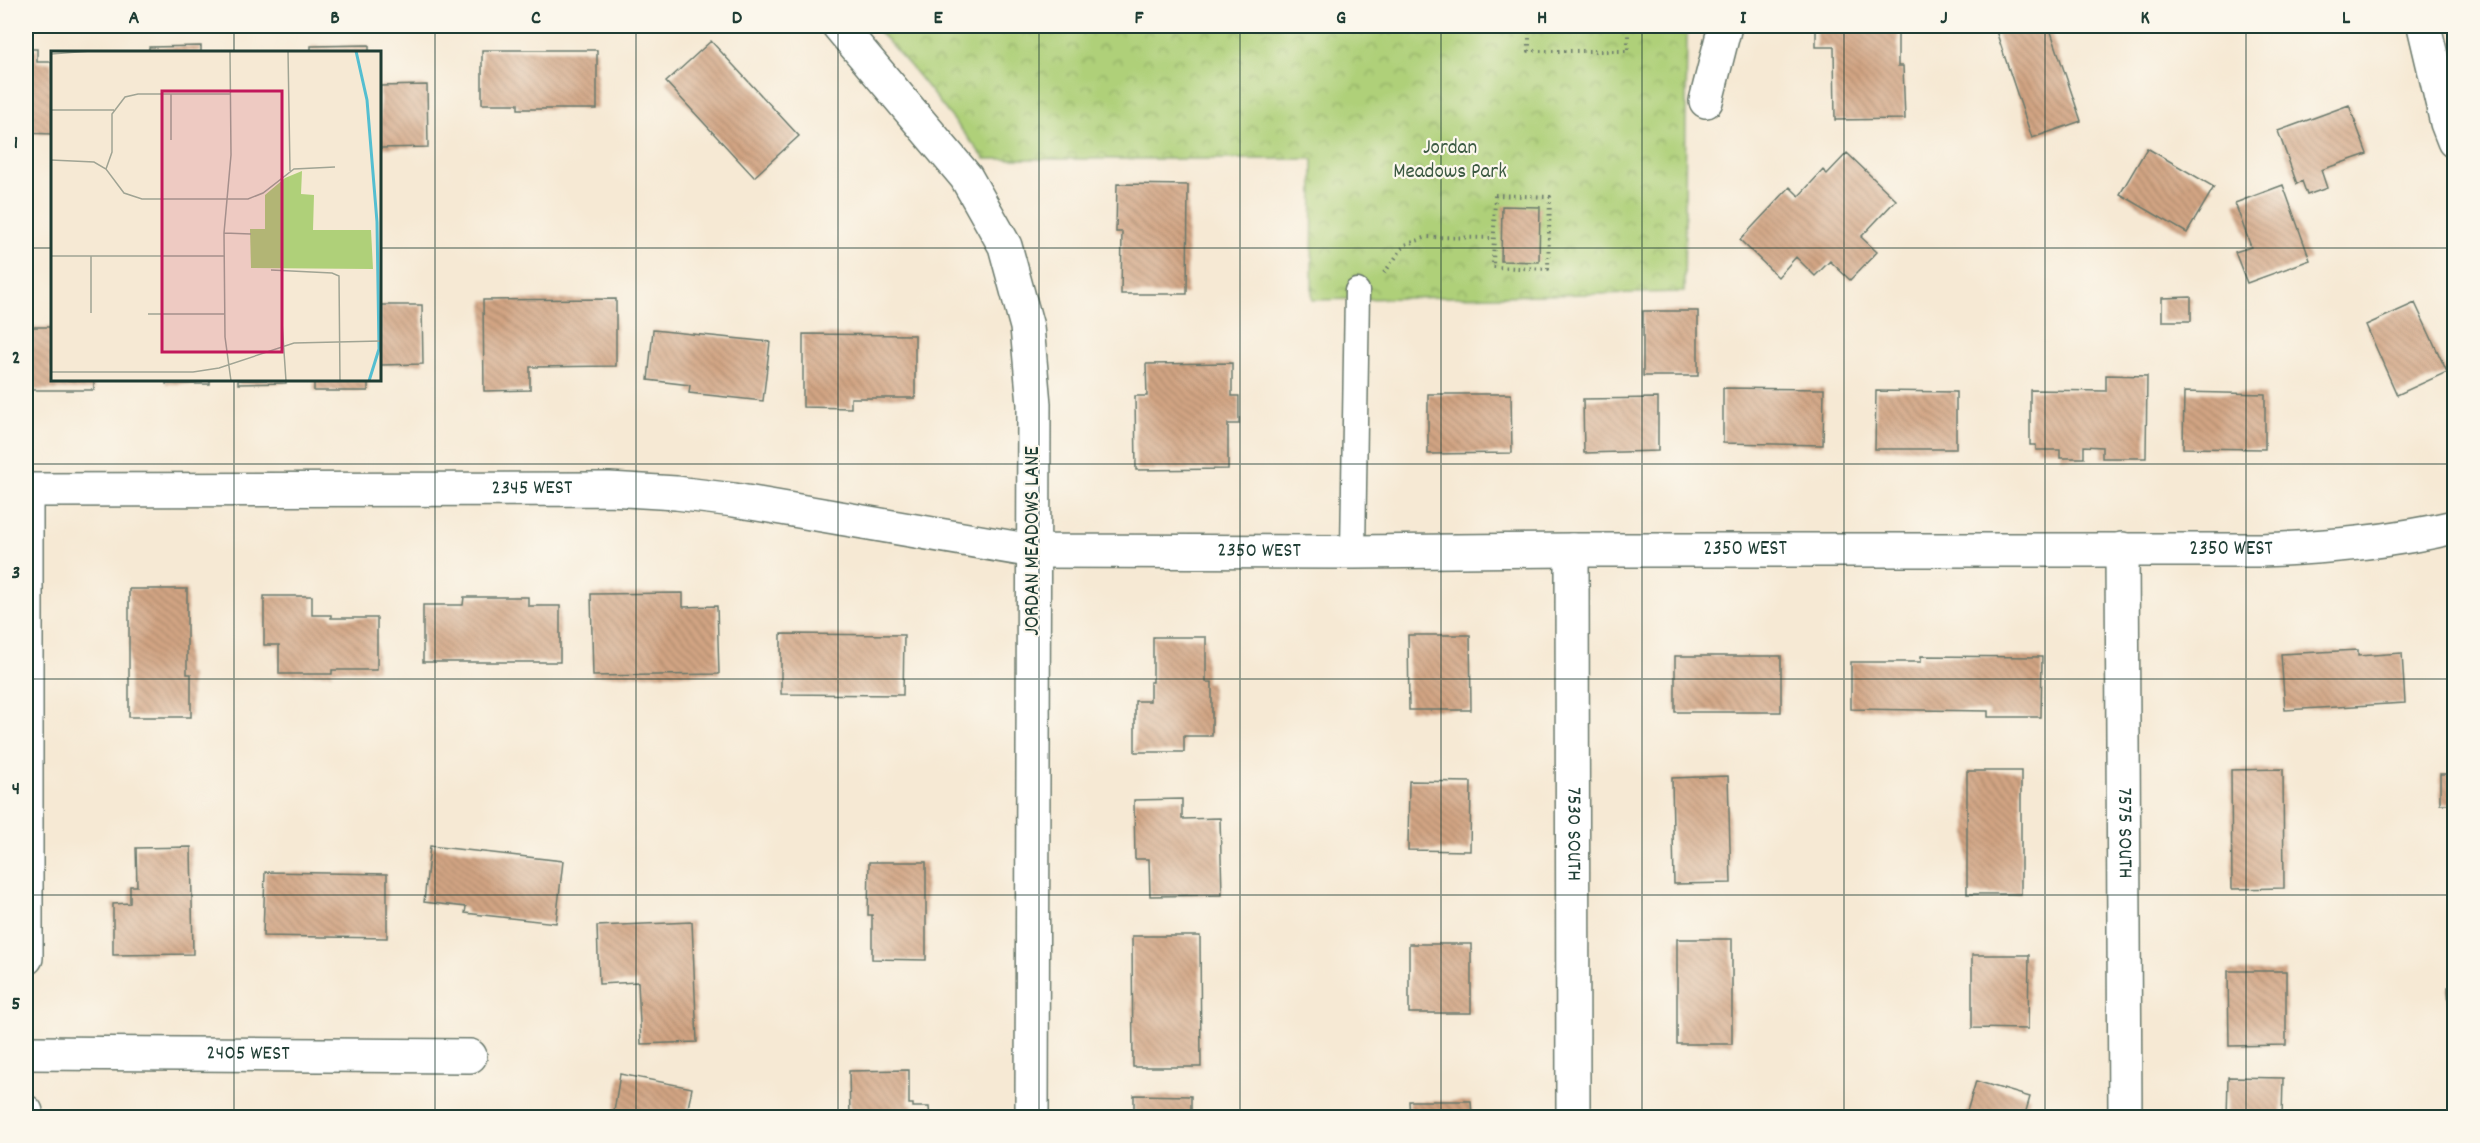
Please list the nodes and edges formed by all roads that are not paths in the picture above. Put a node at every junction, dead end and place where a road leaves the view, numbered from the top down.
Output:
1 (838, 26) edge
2 (1725, 26) edge
3 (2424, 26) edge
4 (1706, 101) dead end
5 (2454, 141) edge
6 (1357, 291) road end
7 (26, 490) edge
8 (2454, 527) edge
9 (2122, 549) junction
10 (1572, 550) junction
11 (1033, 551) junction
12 (1353, 552) junction
13 (26, 958) edge
14 (26, 1053) edge
15 (470, 1056) dead end
16 (26, 1112) edge
17 (26, 1118) edge
18 (1032, 1118) edge
19 (1573, 1118) edge
20 (2125, 1118) edge

1 - 11 street, JORDAN MEADOWS LANE
2 - 4 street
3 - 5 street
6 - 12 street
7 - 11 street, 2345 WEST
7 - 13 street
8 - 9 street, 2350 WEST
9 - 10 street, 2350 WEST
9 - 20 street, 7575 SOUTH
10 - 12 street, 2350 WEST
10 - 19 street, 7530 SOUTH
11 - 12 street, 2350 WEST
11 - 18 street, JORDAN MEADOWS LANE
14 - 15 street, 2405 WEST
16 - 17 street

